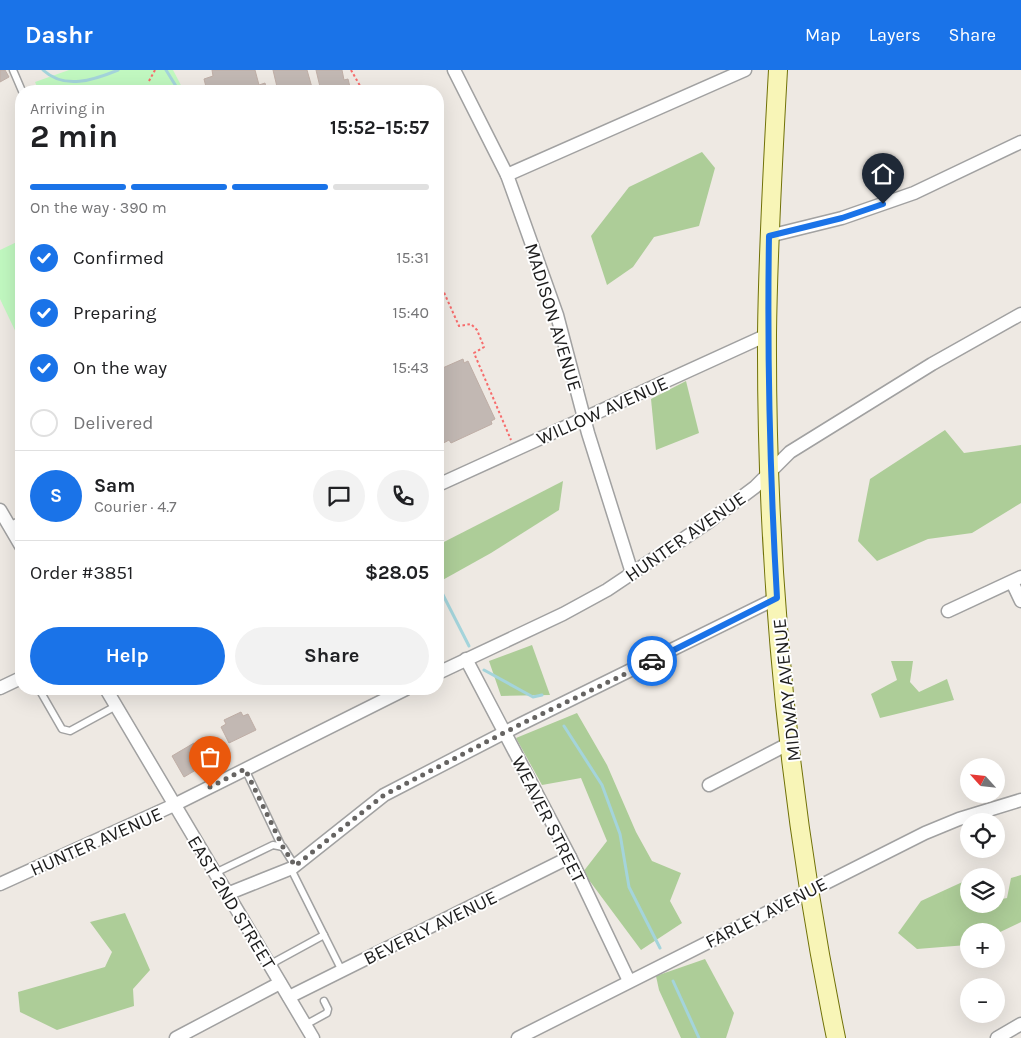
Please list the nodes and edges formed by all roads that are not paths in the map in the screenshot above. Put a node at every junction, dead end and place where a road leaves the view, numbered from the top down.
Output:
1 (13, 70) edge
2 (454, 70) edge
3 (745, 70) edge
4 (778, 70) edge
5 (19, 85) edge
6 (1021, 142) edge
7 (507, 175) junction
8 (769, 236) junction
9 (1021, 314) edge
10 (767, 335) junction
11 (584, 420) junction
12 (770, 472) junction
13 (444, 482) edge
14 (0, 510) edge
15 (5, 528) edge
16 (15, 539) edge
17 (632, 573) junction
18 (1016, 580) edge
19 (777, 598) junction
20 (1021, 601) edge
21 (948, 611) dead end
22 (466, 659) junction
23 (444, 670) edge
24 (15, 681) edge
25 (0, 688) edge
26 (42, 695) edge
27 (110, 695) edge
28 (394, 695) edge
29 (116, 706) junction
30 (505, 732) junction
31 (790, 743) junction
32 (245, 769) junction
33 (709, 785) dead end
34 (1021, 800) edge
35 (174, 805) junction
36 (283, 847) junction
37 (570, 857) junction
38 (293, 867) junction
39 (215, 874) junction
40 (0, 884) edge
41 (810, 890) junction
42 (227, 894) junction
43 (324, 935) junction
44 (270, 965) junction
45 (342, 971) junction
46 (629, 981) junction
47 (280, 983) junction
48 (289, 997) junction
49 (324, 1001) dead end
50 (1021, 1024) edge
51 (306, 1025) junction
52 (176, 1038) edge
53 (313, 1038) edge
54 (518, 1038) edge
55 (836, 1038) edge
56 (997, 1038) edge

1 - 5 lane
2 - 7 street, MADISON AVENUE
3 - 7 street
4 - 8 street, MIDWAY AVENUE
6 - 8 street
7 - 11 street, MADISON AVENUE
8 - 10 street, MIDWAY AVENUE
9 - 12 street, HUNTER AVENUE
10 - 11 street, WILLOW AVENUE
10 - 12 street, MIDWAY AVENUE
11 - 13 street, WILLOW AVENUE
11 - 17 street, MADISON AVENUE
12 - 17 street, HUNTER AVENUE
12 - 19 street, MIDWAY AVENUE
14 - 15 street
15 - 16 street
17 - 22 street, HUNTER AVENUE
18 - 20 street
18 - 21 street
19 - 30 street
19 - 31 street, MIDWAY AVENUE
22 - 23 street, HUNTER AVENUE
22 - 30 street, WEAVER STREET
24 - 25 street
26 - 29 lane
27 - 29 street, EAST 2ND STREET
28 - 32 street, HUNTER AVENUE
29 - 35 street, EAST 2ND STREET
30 - 37 street, WEAVER STREET
30 - 38 street
31 - 33 street
31 - 41 street, MIDWAY AVENUE
32 - 35 street, HUNTER AVENUE
32 - 36 lane
34 - 41 street, FARLEY AVENUE
35 - 39 street, EAST 2ND STREET
35 - 40 street, HUNTER AVENUE
36 - 38 lane
36 - 39 lane
37 - 45 street, BEVERLY AVENUE
37 - 46 street, WEAVER STREET
38 - 42 street
38 - 43 lane
39 - 42 street, EAST 2ND STREET
41 - 46 street, FARLEY AVENUE
41 - 55 street, MIDWAY AVENUE
42 - 44 street, EAST 2ND STREET
43 - 44 lane
43 - 45 lane
44 - 47 street, EAST 2ND STREET
45 - 48 street, BEVERLY AVENUE
46 - 54 street, FARLEY AVENUE
47 - 48 street, EAST 2ND STREET
47 - 52 street
48 - 51 street, EAST 2ND STREET
49 - 51 lane
50 - 56 street
51 - 53 street, EAST 2ND STREET

